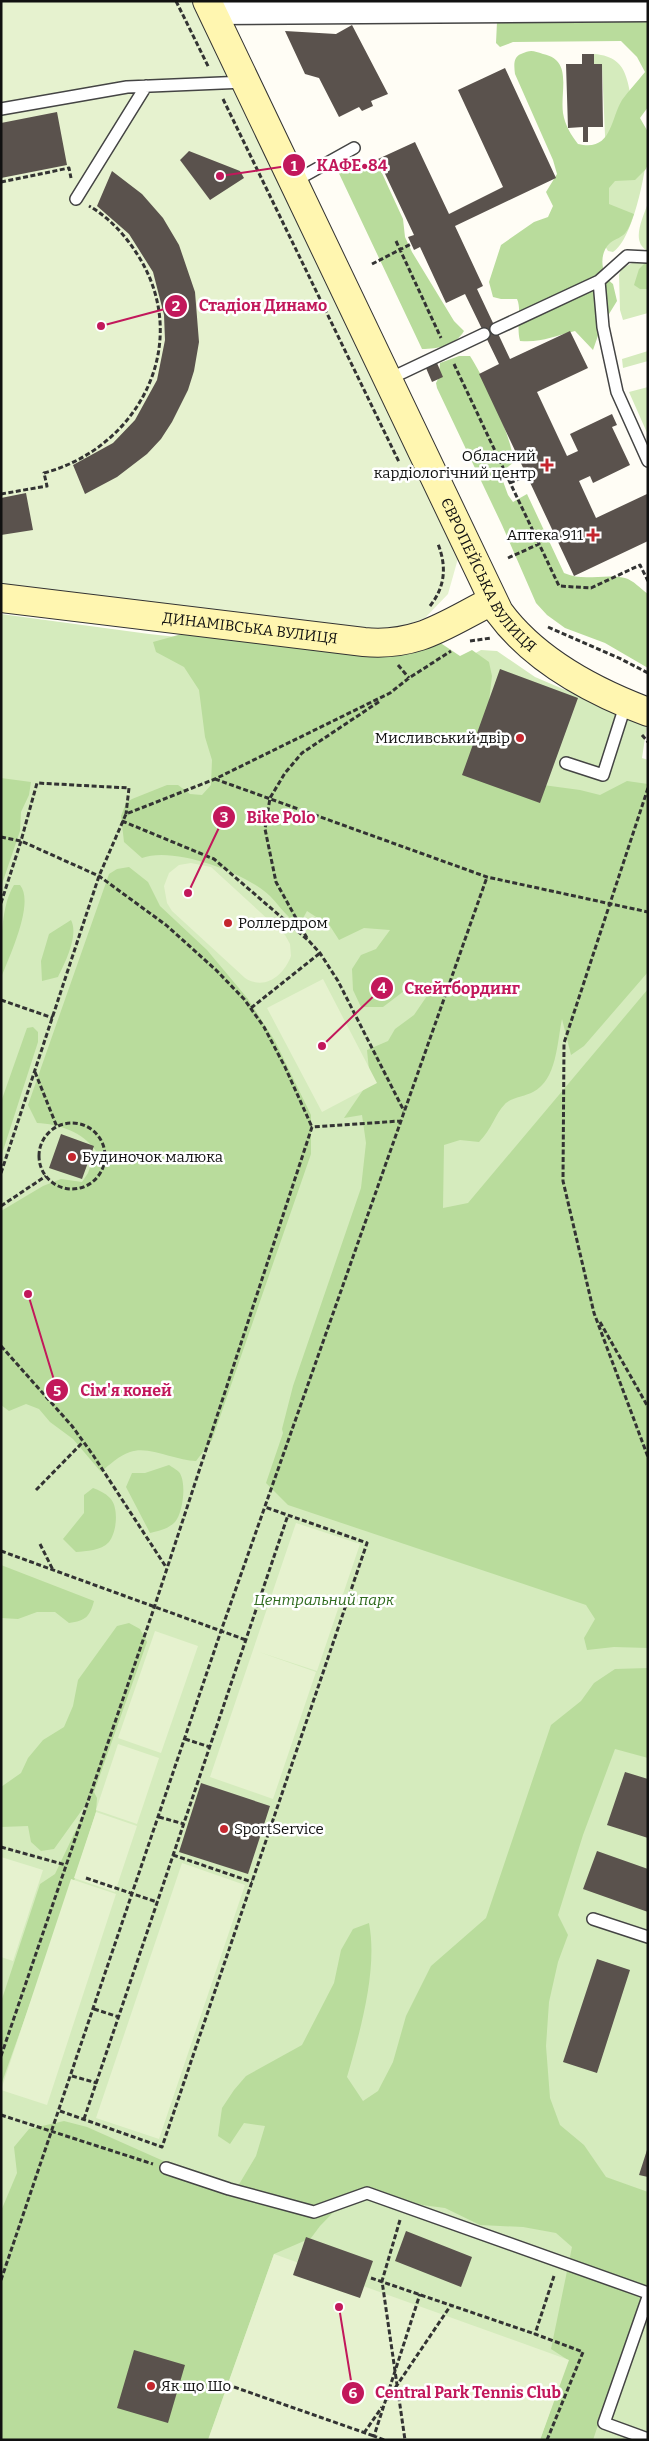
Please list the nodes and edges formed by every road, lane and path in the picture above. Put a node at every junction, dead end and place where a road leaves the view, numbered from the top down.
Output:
1 (176, 1) edge
2 (210, 7) edge
3 (648, 10) edge
4 (245, 82) junction
5 (216, 83) junction
6 (146, 86) junction
7 (1, 109) edge
8 (354, 148) dead end
9 (1, 182) edge
10 (293, 182) junction
11 (76, 199) junction
12 (396, 241) dead end
13 (411, 244) dead end
14 (400, 250) junction
15 (648, 257) edge
16 (372, 264) dead end
17 (599, 281) junction
18 (496, 329) dead end
19 (484, 334) dead end
20 (448, 351) junction
21 (387, 380) junction
22 (648, 462) edge
23 (400, 464) dead end
24 (526, 475) dead end
25 (510, 483) junction
26 (1, 494) edge
27 (434, 536) dead end
28 (539, 544) junction
29 (508, 558) dead end
30 (648, 581) edge
31 (1, 598) edge
32 (492, 601) junction
33 (426, 610) dead end
34 (548, 627) dead end
35 (452, 650) dead end
36 (648, 673) edge
37 (390, 693) junction
38 (637, 708) edge
39 (566, 763) dead end
40 (215, 779) junction
41 (648, 788) edge
42 (270, 798) junction
43 (126, 814) junction
44 (122, 821) junction
45 (1, 837) edge
46 (21, 841) junction
47 (99, 876) junction
48 (487, 877) junction
49 (610, 902) junction
50 (1, 903) edge
51 (648, 912) edge
52 (309, 941) junction
53 (320, 953) junction
54 (1, 1000) edge
55 (251, 1008) junction
56 (53, 1018) junction
57 (35, 1072) junction
58 (404, 1112) junction
59 (400, 1121) junction
60 (57, 1127) junction
61 (312, 1128) junction
62 (1, 1173) edge
63 (46, 1176) junction
64 (1, 1206) edge
65 (594, 1313) junction
66 (1, 1346) edge
67 (648, 1407) edge
68 (83, 1442) junction
69 (648, 1457) edge
70 (36, 1490) dead end
71 (265, 1506) junction
72 (288, 1515) junction
73 (40, 1544) dead end
74 (1, 1551) edge
75 (166, 1568) junction
76 (53, 1570) junction
77 (154, 1608) junction
78 (221, 1631) junction
79 (246, 1640) junction
80 (185, 1739) junction
81 (210, 1748) junction
82 (159, 1817) junction
83 (184, 1824) junction
84 (1, 1847) edge
85 (173, 1854) junction
86 (66, 1865) junction
87 (86, 1878) dead end
88 (252, 1882) junction
89 (133, 1894) junction
90 (157, 1902) junction
91 (593, 1919) dead end
92 (648, 1936) edge
93 (94, 2009) junction
94 (119, 2017) junction
95 (1, 2056) edge
96 (72, 2076) junction
97 (97, 2083) junction
98 (60, 2111) junction
99 (1, 2115) edge
100 (84, 2119) junction
101 (54, 2130) junction
102 (166, 2168) joint
103 (405, 2206) junction
104 (558, 2261) junction
105 (371, 2278) dead end
106 (1, 2280) edge
107 (382, 2281) junction
108 (648, 2293) edge
109 (420, 2294) junction
110 (648, 2297) edge
111 (451, 2305) junction
112 (535, 2334) junction
113 (395, 2372) junction
114 (397, 2386) junction
115 (234, 2387) dead end
116 (384, 2404) junction
117 (364, 2433) junction
118 (374, 2436) junction
119 (648, 2439) edge
120 (384, 2440) edge
121 (405, 2440) edge
122 (547, 2440) edge

1 - 5 path
2 - 3 street
2 - 4 main road, ЄВРОПЕЙСЬКА ВУЛИЦЯ
4 - 5 lane
4 - 10 main road, ЄВРОПЕЙСЬКА ВУЛИЦЯ
5 - 6 lane
5 - 23 path
6 - 7 lane
6 - 11 lane
8 - 10 lane
9 - 11 path
10 - 21 main road, ЄВРОПЕЙСЬКА ВУЛИЦЯ
11 - 26 path
12 - 14 path
13 - 14 path
14 - 16 path
14 - 20 path
15 - 17 lane
17 - 18 lane
17 - 22 lane
19 - 20 lane
20 - 21 lane
20 - 25 path
21 - 32 main road, ЄВРОПЕЙСЬКА ВУЛИЦЯ
24 - 25 path
25 - 28 path
27 - 33 path
28 - 29 path
28 - 30 path
31 - 32 main road, ДИНАМІВСЬКА ВУЛИЦЯ
32 - 38 main road, ЄВРОПЕЙСЬКА ВУЛИЦЯ
34 - 36 path
35 - 37 path
37 - 40 path
37 - 42 path
38 - 39 lane
40 - 42 path
40 - 43 path
41 - 49 path
42 - 48 path
42 - 52 path
43 - 44 path
43 - 46 path
44 - 47 path
44 - 52 path
45 - 46 path
46 - 47 path
46 - 50 path
47 - 55 path
47 - 56 path
48 - 49 path
48 - 58 path
49 - 51 path
49 - 65 path
52 - 53 path
53 - 55 path
53 - 58 path
54 - 56 path
55 - 61 path
56 - 57 path
57 - 60 path
57 - 62 path
58 - 59 path
59 - 61 path
59 - 71 path
60 - 63 path
60 - 63 path
61 - 75 path
63 - 64 path
65 - 67 path
65 - 69 path
66 - 68 path
68 - 70 path
68 - 75 path
71 - 72 path
71 - 78 path
72 - 79 path
72 - 88 path
73 - 76 path
74 - 76 path
75 - 77 path
76 - 77 path
77 - 78 path
77 - 86 path
78 - 79 path
78 - 80 path
79 - 81 path
80 - 81 path
80 - 82 path
81 - 83 path
82 - 83 path
82 - 89 path
83 - 85 path
84 - 86 path
85 - 88 path
85 - 90 path
86 - 95 path
87 - 89 path
88 - 100 path
89 - 90 path
89 - 93 path
90 - 94 path
91 - 92 lane
93 - 94 path
93 - 96 path
94 - 97 path
96 - 97 path
96 - 98 path
97 - 100 path
98 - 100 path
98 - 101 path
99 - 101 path
101 - 102 path
101 - 106 path
102 - 103 lane
103 - 104 lane
103 - 107 path
104 - 108 lane
104 - 112 path
105 - 107 path
107 - 109 path
107 - 113 path
109 - 111 path
109 - 113 path
110 - 119 lane
111 - 112 path
111 - 114 path
112 - 122 path
113 - 114 path
113 - 116 path
114 - 116 path
114 - 121 path
115 - 117 path
116 - 117 path
116 - 118 path
117 - 118 path
118 - 120 path

